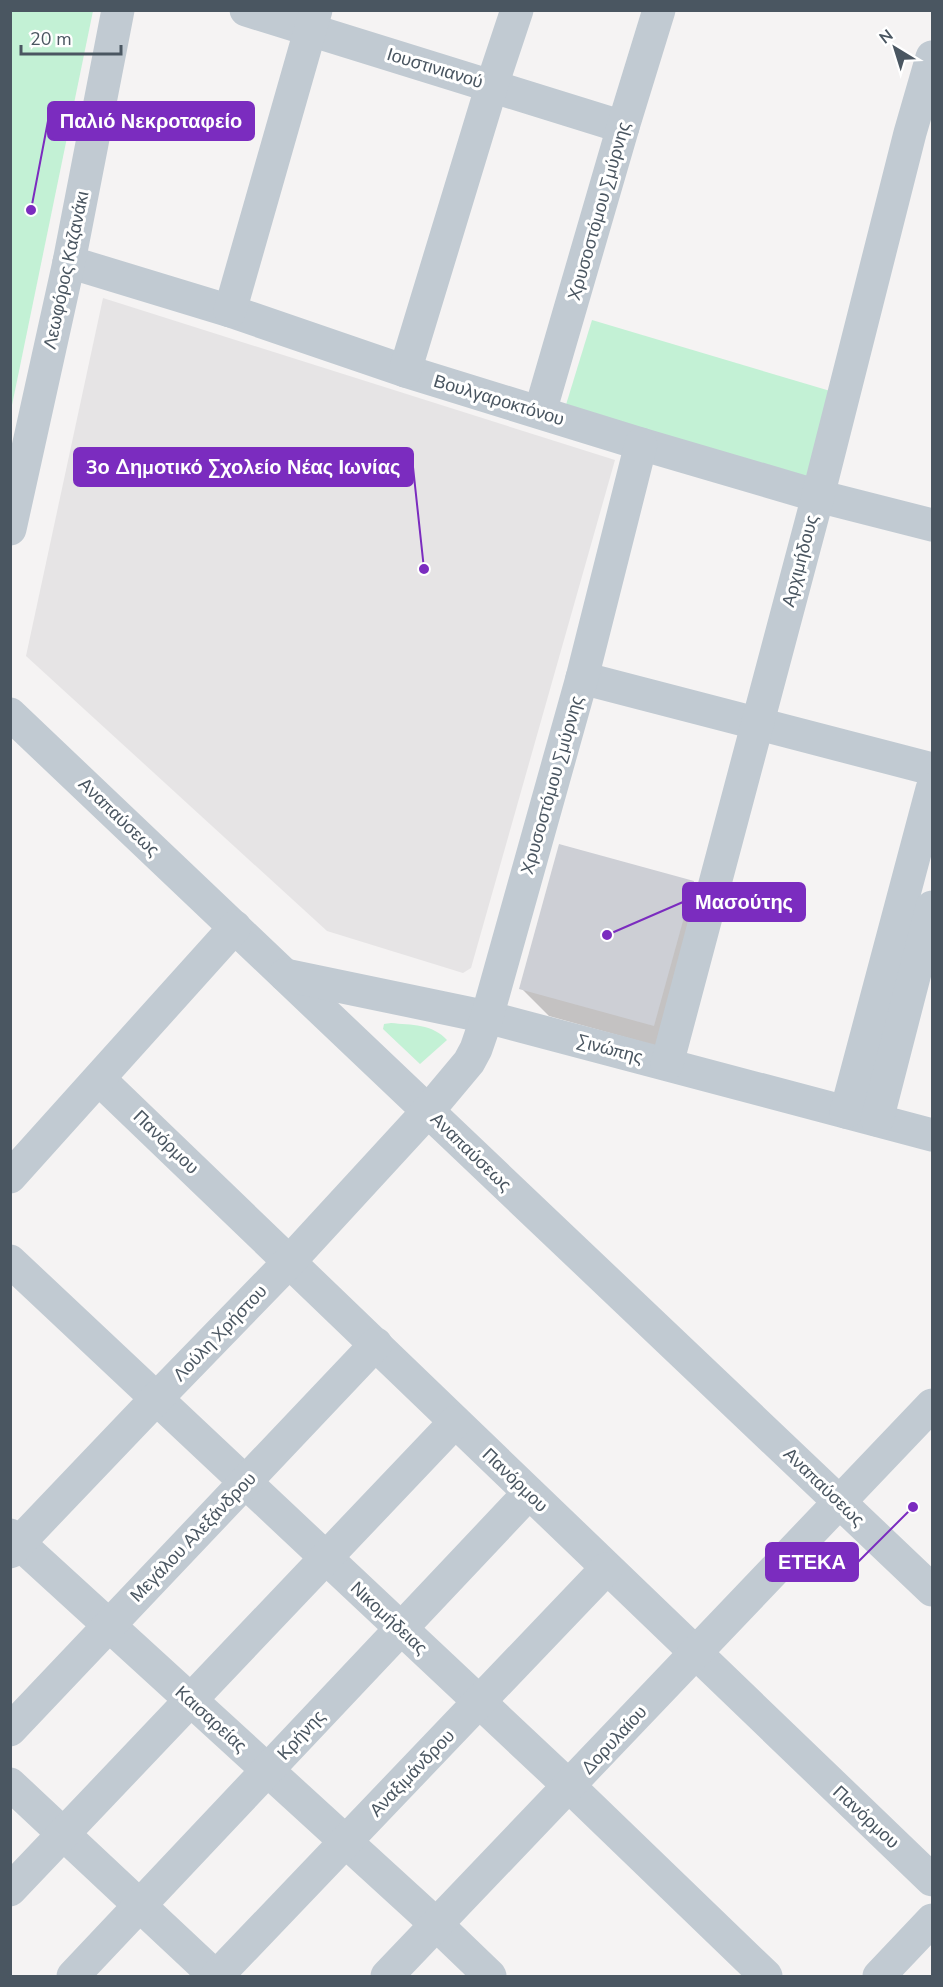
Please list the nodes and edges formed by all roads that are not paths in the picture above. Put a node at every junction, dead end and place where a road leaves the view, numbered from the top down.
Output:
1 (118, 10) edge
2 (246, 10) edge
3 (517, 10) edge
4 (659, 10) edge
5 (314, 20) edge
6 (933, 57) edge
7 (492, 85) junction
8 (623, 127) junction
9 (69, 262) junction
10 (230, 311) junction
11 (405, 370) junction
12 (540, 412) junction
13 (641, 444) junction
14 (818, 495) junction
15 (933, 525) edge
16 (10, 528) edge
17 (582, 678) junction
18 (10, 714) edge
19 (756, 724) junction
20 (933, 769) edge
21 (933, 789) edge
22 (933, 907) edge
23 (235, 927) junction
24 (285, 975) junction
25 (487, 1017) junction
26 (667, 1064) junction
27 (99, 1079) junction
28 (428, 1111) junction
29 (846, 1112) junction
30 (877, 1120) junction
31 (933, 1135) edge
32 (10, 1177) edge
33 (10, 1261) edge
34 (290, 1261) junction
35 (376, 1344) junction
36 (156, 1399) junction
37 (933, 1405) edge
38 (455, 1422) junction
39 (245, 1482) junction
40 (529, 1494) junction
41 (841, 1503) junction
42 (13, 1544) edge
43 (326, 1558) junction
44 (606, 1569) junction
45 (933, 1590) edge
46 (109, 1625) junction
47 (401, 1629) junction
48 (695, 1655) junction
49 (190, 1700) junction
50 (479, 1702) junction
51 (10, 1730) edge
52 (268, 1770) junction
53 (10, 1784) edge
54 (570, 1787) junction
55 (64, 1835) junction
56 (346, 1842) junction
57 (933, 1880) edge
58 (10, 1890) edge
59 (140, 1906) junction
60 (933, 1920) edge
61 (437, 1925) junction
62 (73, 1977) edge
63 (216, 1977) edge
64 (387, 1977) edge
65 (490, 1977) edge
66 (766, 1977) edge
67 (879, 1977) edge

1 - 9 street, Λεωφόρος Καζανάκι
2 - 5 street, Ιουστινιανού
3 - 7 street
4 - 8 street, Χρυσοστόμου Σμύρνης
5 - 7 street, Ιουστινιανού
5 - 10 street
6 - 14 street, Αρχιμήδους
7 - 8 street, Ιουστινιανού
7 - 11 street
8 - 12 street, Χρυσοστόμου Σμύρνης
9 - 10 street, Βουλγαροκτόνου
9 - 16 street, Λεωφόρος Καζανάκι
10 - 11 street, Βουλγαροκτόνου
11 - 12 street, Βουλγαροκτόνου
12 - 13 street, Βουλγαροκτόνου
13 - 14 street, Βουλγαροκτόνου
13 - 17 street, Χρυσοστόμου Σμύρνης
14 - 15 street, Βουλγαροκτόνου
14 - 19 street, Αρχιμήδους
17 - 19 street
17 - 25 street, Χρυσοστόμου Σμύρνης
18 - 23 street, Αναπαύσεως
19 - 20 street
19 - 26 street, Αρχιμήδους
21 - 29 street
22 - 30 street
23 - 24 street, Αναπαύσεως
23 - 27 street
24 - 25 street, Σινώπης
24 - 28 street, Αναπαύσεως
25 - 26 street, Σινώπης
25 - 28 street, Χρυσοστόμου Σμύρνης
26 - 29 street, Σινώπης
27 - 32 street
27 - 34 street, Πανόρμου
28 - 34 street, Λούλη Χρήστου
28 - 41 street, Αναπαύσεως
29 - 30 street, Σινώπης
30 - 31 street, Σινώπης
33 - 36 street, Νικομήδειας
34 - 35 street, Πανόρμου
34 - 36 street, Λούλη Χρήστου
35 - 38 street, Πανόρμου
35 - 39 street, Μεγάλου Αλεξάνδρου
36 - 39 street, Νικομήδειας
36 - 42 street, Λούλη Χρήστου
37 - 41 street, Δορυλαίου
38 - 40 street, Πανόρμου
38 - 43 street
39 - 43 street, Νικομήδειας
39 - 46 street, Μεγάλου Αλεξάνδρου
40 - 44 street, Πανόρμου
40 - 47 street, Κρήνης
41 - 45 street, Αναπαύσεως
41 - 48 street, Δορυλαίου
42 - 46 street, Καισαρείας
43 - 47 street, Νικομήδειας
43 - 49 street
44 - 48 street, Πανόρμου
44 - 50 street, Αναξιμάνδρου
46 - 49 street, Καισαρείας
46 - 51 street, Μεγάλου Αλεξάνδρου
47 - 50 street, Νικομήδειας
47 - 52 street, Κρήνης
48 - 54 street, Δορυλαίου
48 - 57 street, Πανόρμου
49 - 52 street, Καισαρείας
49 - 55 street
50 - 54 street, Νικομήδειας
50 - 56 street, Αναξιμάνδρου
52 - 56 street, Καισαρείας
52 - 59 street, Κρήνης
53 - 55 street
54 - 61 street, Δορυλαίου
54 - 66 street, Νικομήδειας
55 - 58 street
55 - 59 street
56 - 61 street, Καισαρείας
56 - 63 street, Αναξιμάνδρου
59 - 62 street, Κρήνης
59 - 63 street
60 - 67 street
61 - 64 street, Δορυλαίου
61 - 65 street, Καισαρείας

